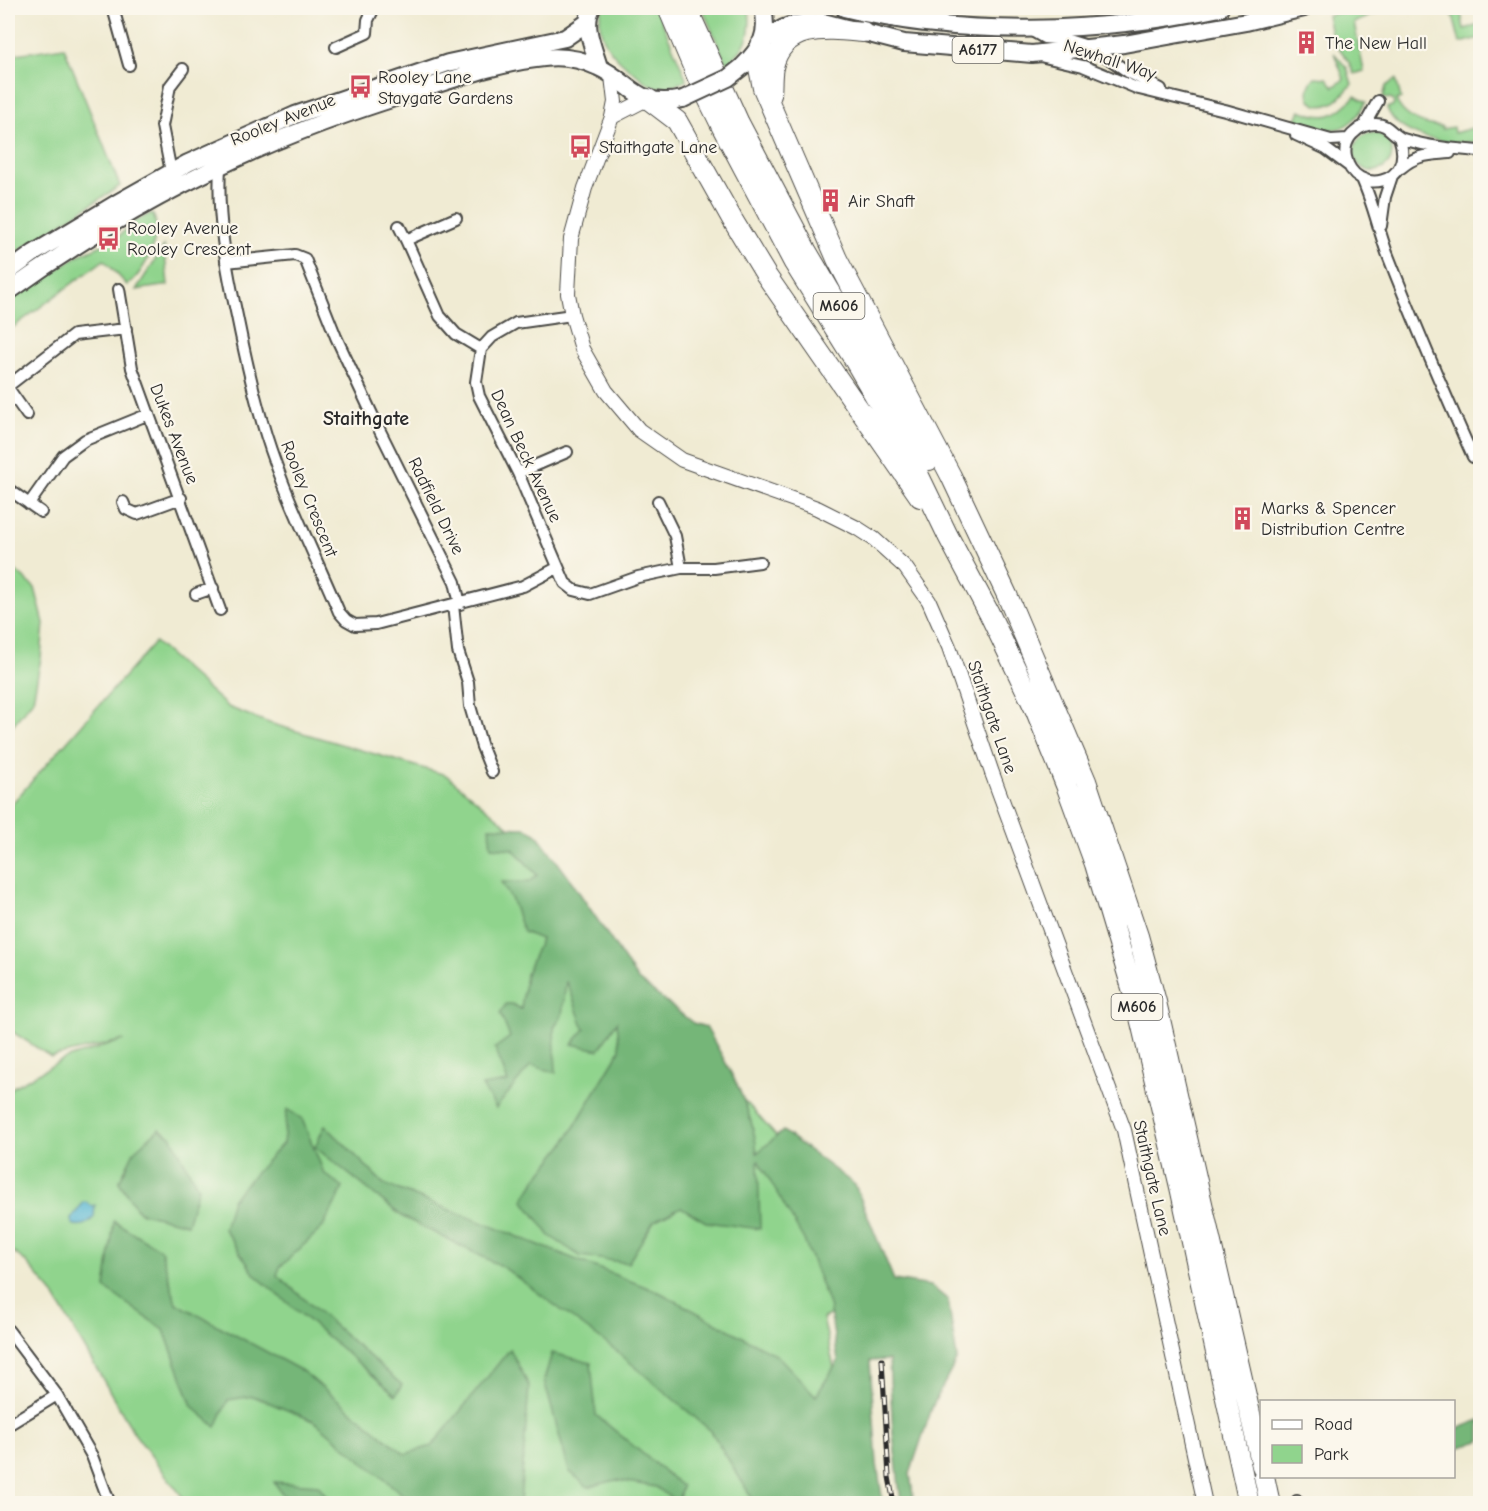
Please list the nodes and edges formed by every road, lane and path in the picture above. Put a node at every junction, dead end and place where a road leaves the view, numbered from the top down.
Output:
1 (113, 8) edge
2 (374, 8) edge
3 (668, 8) edge
4 (687, 8) edge
5 (763, 8) edge
6 (844, 8) edge
7 (1220, 8) edge
8 (1304, 8) edge
9 (908, 13) edge
10 (590, 15) edge
11 (1138, 15) edge
12 (1029, 30) junction
13 (863, 32) junction
14 (762, 43) junction
15 (336, 47) dead end
16 (1094, 48) junction
17 (1032, 54) junction
18 (129, 65) dead end
19 (183, 69) dead end
20 (606, 72) junction
21 (1177, 98) junction
22 (648, 99) junction
23 (770, 103) junction
24 (1245, 116) junction
25 (612, 117) junction
26 (1384, 125) junction
27 (1364, 126) junction
28 (1399, 137) junction
29 (1348, 139) junction
30 (1480, 152) edge
31 (1349, 166) junction
32 (220, 167) junction
33 (171, 172) junction
34 (1394, 174) junction
35 (1362, 179) junction
36 (456, 218) dead end
37 (399, 226) dead end
38 (1380, 232) junction
39 (406, 240) junction
40 (226, 262) junction
41 (8, 272) edge
42 (119, 289) dead end
43 (8, 292) edge
44 (572, 315) junction
45 (126, 329) junction
46 (481, 349) junction
47 (8, 387) edge
48 (149, 414) junction
49 (27, 415) dead end
50 (567, 452) dead end
51 (1480, 454) edge
52 (518, 473) junction
53 (8, 489) edge
54 (181, 498) junction
55 (658, 501) dead end
56 (123, 502) dead end
57 (29, 504) junction
58 (41, 512) dead end
59 (948, 536) junction
60 (760, 562) dead end
61 (557, 568) junction
62 (681, 568) junction
63 (213, 588) junction
64 (196, 594) dead end
65 (1007, 595) junction
66 (456, 605) junction
67 (220, 610) dead end
68 (492, 772) dead end
69 (8, 1330) edge
70 (57, 1395) junction
71 (8, 1425) edge
72 (1260, 1457) edge
73 (1264, 1478) edge
74 (110, 1503) edge
75 (1205, 1503) edge
76 (1249, 1503) edge
77 (1270, 1503) edge

1 - 18 street
2 - 15 street
3 - 59 highway, M606
4 - 65 highway, M606
5 - 14 highway
6 - 9 highway, A6177
7 - 11 highway, A6177
8 - 16 highway, A6177
9 - 12 highway, A6177
10 - 20 highway
10 - 33 highway, Rooley Avenue
11 - 12 highway, A6177
12 - 16 street, Newhall Way
13 - 14 highway, A6177
13 - 17 highway, A6177
13 - 23 highway, M606
14 - 22 highway, A6177, bridge
14 - 23 highway, M606
16 - 17 highway, A6177
16 - 21 street, Newhall Way
17 - 21 street, Newhall Way
19 - 33 street
20 - 22 highway, Rooley Avenue
20 - 25 street, Staithgate Lane
20 - 32 highway, Rooley Avenue
21 - 24 street, Newhall Way
22 - 25 street
22 - 59 highway, M606
23 - 65 highway, M606
24 - 29 street, Newhall Way
24 - 31 street, Newhall Way
25 - 44 street, Staithgate Lane
26 - 27 street
26 - 27 street
26 - 28 street
27 - 29 street
28 - 30 street
28 - 34 street
29 - 31 street
30 - 34 street
31 - 35 street, Newhall Way
32 - 40 street, Rooley Crescent
32 - 43 highway, Rooley Avenue
33 - 41 highway, Rooley Avenue
34 - 35 street
34 - 38 street
35 - 38 street
36 - 39 street
37 - 39 street
38 - 51 street
39 - 46 street
40 - 66 street, Radfield Drive
40 - 66 street, Rooley Crescent
42 - 45 street, Dukes Avenue
44 - 46 street
44 - 75 street, Staithgate Lane
45 - 47 street
45 - 48 street, Dukes Avenue
46 - 52 street, Dean Beck Avenue
47 - 49 street
48 - 54 street, Dukes Avenue
48 - 57 street
50 - 52 street
52 - 61 street, Dean Beck Avenue
53 - 57 street
54 - 56 street
54 - 63 street, Dukes Avenue
55 - 62 street
57 - 58 street
59 - 76 highway, M606
60 - 62 street, Dean Beck Avenue
61 - 62 street, Dean Beck Avenue
61 - 66 street, Rooley Crescent
63 - 64 street
63 - 67 street, Dukes Avenue
65 - 72 highway, M606
66 - 68 street, Radfield Drive
69 - 70 street
70 - 71 street
70 - 74 street
73 - 77 highway

